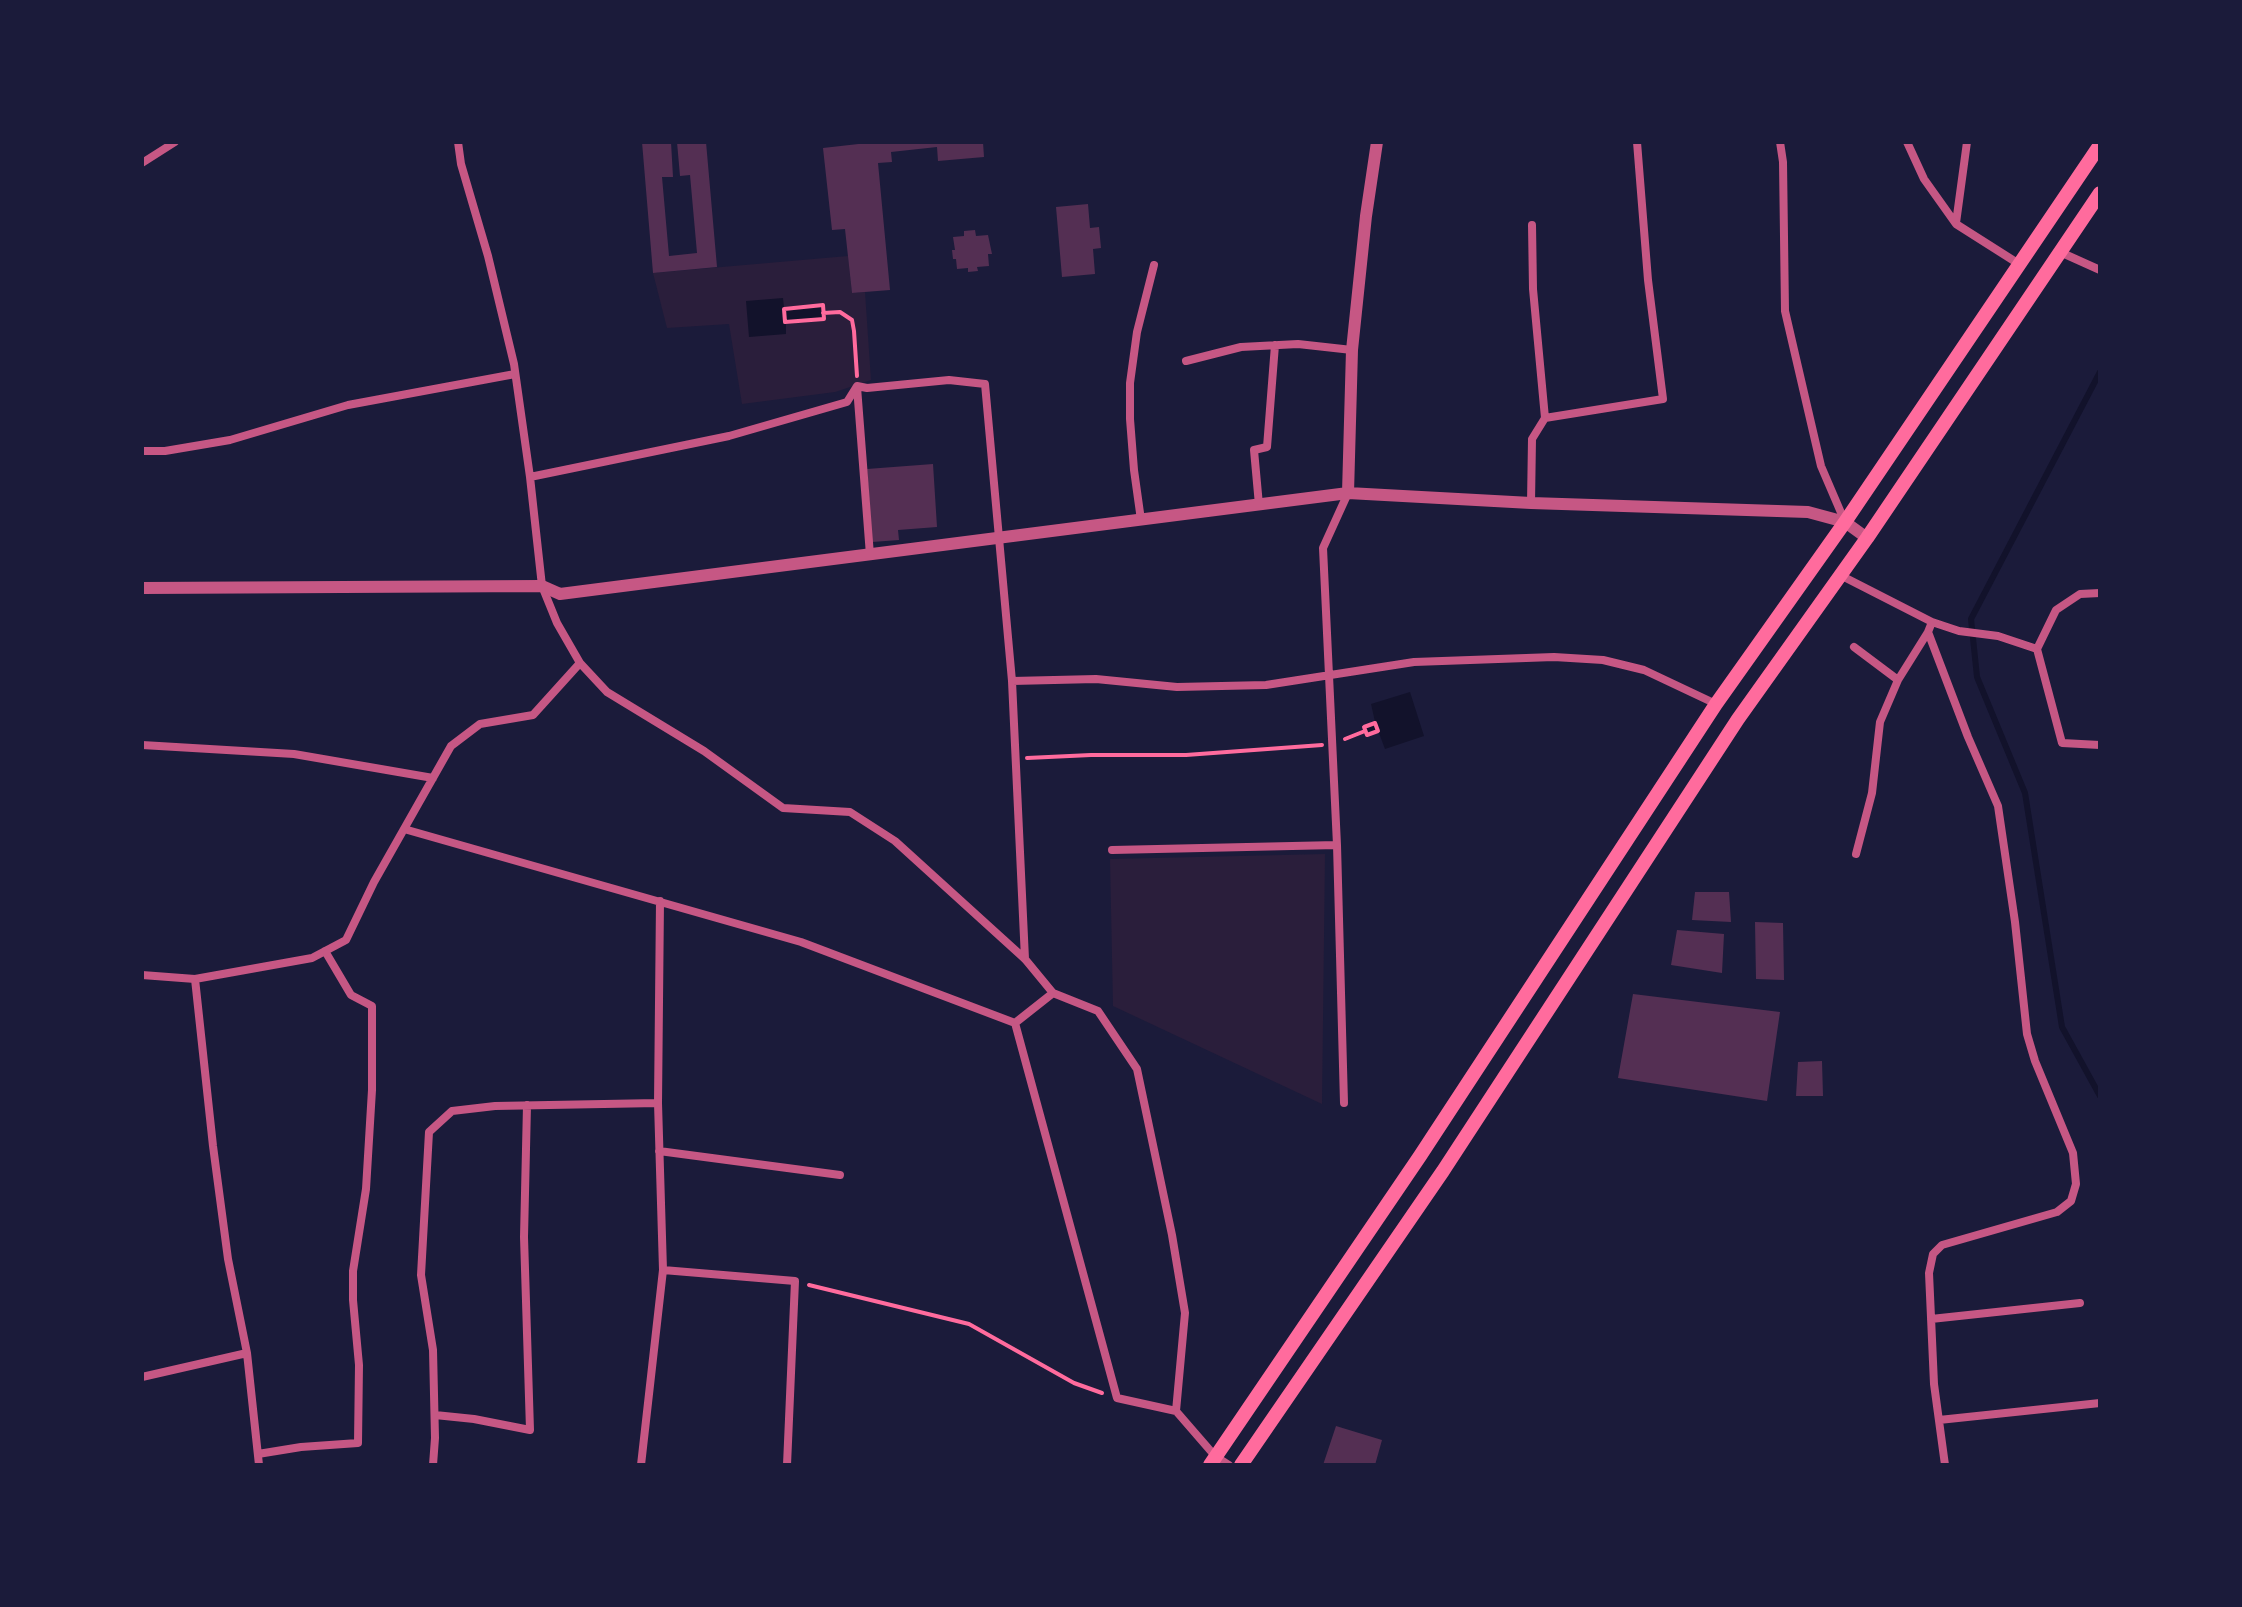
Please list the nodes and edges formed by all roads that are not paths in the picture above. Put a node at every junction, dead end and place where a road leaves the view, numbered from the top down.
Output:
1 (175, 142) edge
2 (458, 142) edge
3 (1377, 142) edge
4 (1637, 142) edge
5 (1780, 142) edge
6 (1907, 142) edge
7 (1967, 142) edge
8 (2100, 145) edge
9 (142, 163) edge
10 (2100, 193) edge
11 (1956, 224) junction
12 (1532, 225) dead end
13 (2060, 252) junction
14 (2019, 264) junction
15 (1154, 265) dead end
16 (2100, 270) edge
17 (1275, 345) junction
18 (1352, 350) junction
19 (1186, 361) dead end
20 (515, 374) junction
21 (857, 386) junction
22 (1545, 418) junction
23 (142, 451) edge
24 (530, 477) junction
25 (1348, 493) junction
26 (1531, 503) junction
27 (1259, 505) junction
28 (1141, 520) junction
29 (1845, 522) junction
30 (1000, 538) junction
31 (1867, 538) junction
32 (870, 555) junction
33 (1839, 575) junction
34 (542, 586) junction
35 (142, 588) edge
36 (2100, 593) edge
37 (1932, 622) junction
38 (1928, 632) junction
39 (1854, 647) dead end
40 (2037, 649) junction
41 (580, 663) junction
42 (1329, 674) junction
43 (1898, 680) junction
44 (1012, 681) junction
45 (1716, 704) junction
46 (142, 745) edge
47 (2100, 745) edge
48 (433, 778) junction
49 (404, 829) junction
50 (1337, 845) junction
51 (1112, 850) dead end
52 (1856, 854) dead end
53 (660, 901) junction
54 (325, 951) junction
55 (1025, 959) junction
56 (142, 975) edge
57 (195, 979) junction
58 (1053, 993) junction
59 (1015, 1023) junction
60 (658, 1103) junction
61 (1344, 1103) dead end
62 (527, 1105) junction
63 (659, 1151) junction
64 (840, 1175) dead end
65 (663, 1270) junction
66 (2080, 1303) dead end
67 (1931, 1319) junction
68 (247, 1353) junction
69 (142, 1377) edge
70 (2100, 1403) edge
71 (1176, 1411) junction
72 (435, 1415) junction
73 (1939, 1420) junction
74 (258, 1454) junction
75 (1212, 1460) edge
76 (259, 1465) edge
77 (433, 1465) edge
78 (641, 1465) edge
79 (787, 1465) edge
80 (1229, 1465) edge
81 (1241, 1465) edge
82 (1945, 1465) edge

1 - 9 street
2 - 20 street
3 - 18 street
4 - 22 street
5 - 29 street
6 - 11 street
7 - 11 street
8 - 14 main road
10 - 13 main road
11 - 14 street
12 - 22 street
13 - 16 street
13 - 31 main road
14 - 29 main road
15 - 28 street
17 - 18 street
17 - 19 street
17 - 27 street
18 - 25 street
20 - 23 street
20 - 24 street
21 - 24 street
21 - 30 street
21 - 32 street
22 - 26 street
24 - 34 street
25 - 26 street
25 - 27 street
25 - 42 street
26 - 29 street
27 - 28 street
28 - 30 street
29 - 31 street
29 - 45 main road
30 - 32 street
30 - 44 street
31 - 33 main road
32 - 34 street
33 - 37 street
33 - 81 main road
34 - 35 street
34 - 41 street
36 - 40 street
37 - 38 street
37 - 40 street
38 - 43 street
38 - 67 street
39 - 43 street
40 - 47 street
41 - 48 street
41 - 55 street
42 - 44 street
42 - 45 street
42 - 50 street
43 - 52 street
44 - 55 street
45 - 75 main road
46 - 48 street
48 - 49 street
49 - 53 street
49 - 54 street
50 - 51 street
50 - 61 street
53 - 59 street
53 - 60 street
54 - 57 street
54 - 74 street
55 - 58 street
56 - 57 street
57 - 68 street
58 - 59 street
58 - 71 street
59 - 71 street
60 - 62 street
60 - 63 street
62 - 72 street
62 - 72 street
63 - 64 street
63 - 65 street
65 - 78 street
65 - 79 street
66 - 67 street
67 - 73 street
68 - 69 street
68 - 74 street
70 - 73 street
71 - 75 street
72 - 77 street
73 - 82 street
74 - 76 street
75 - 80 street

